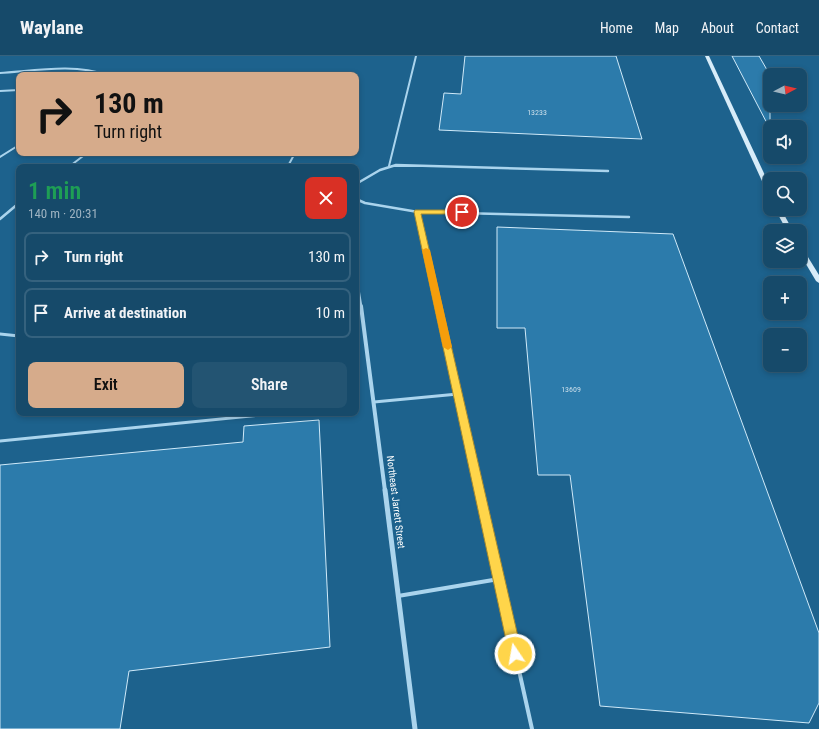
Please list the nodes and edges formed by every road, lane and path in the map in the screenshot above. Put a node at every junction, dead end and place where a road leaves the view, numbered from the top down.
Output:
1 (416, 56) edge
2 (707, 56) edge
3 (16, 72) edge
4 (21, 72) edge
5 (101, 72) edge
6 (0, 73) edge
7 (16, 90) edge
8 (0, 91) edge
9 (16, 147) edge
10 (83, 156) edge
11 (0, 157) edge
12 (72, 164) edge
13 (389, 166) junction
14 (608, 171) dead end
15 (763, 177) edge
16 (359, 182) edge
17 (359, 200) edge
18 (16, 206) edge
19 (418, 212) junction
20 (629, 216) dead end
21 (0, 219) edge
22 (807, 261) edge
23 (819, 281) edge
24 (359, 295) edge
25 (0, 334) edge
26 (16, 336) edge
27 (458, 394) junction
28 (374, 402) junction
29 (250, 416) edge
30 (0, 441) edge
31 (499, 579) junction
32 (398, 596) junction
33 (415, 729) edge
34 (532, 729) edge

1 - 13 lane
2 - 15 main road
3 - 6 lane
4 - 5 lane
7 - 8 lane
9 - 11 lane
10 - 12 lane
13 - 14 lane
13 - 16 lane
17 - 19 lane
18 - 21 lane
19 - 20 lane
19 - 27 lane
22 - 23 main road
24 - 28 street, Northeast Jarrett Street
25 - 26 lane
27 - 28 lane
27 - 31 lane
28 - 32 street, Northeast Jarrett Street
29 - 30 lane
31 - 32 lane
31 - 34 lane
32 - 33 street, Northeast Jarrett Street

